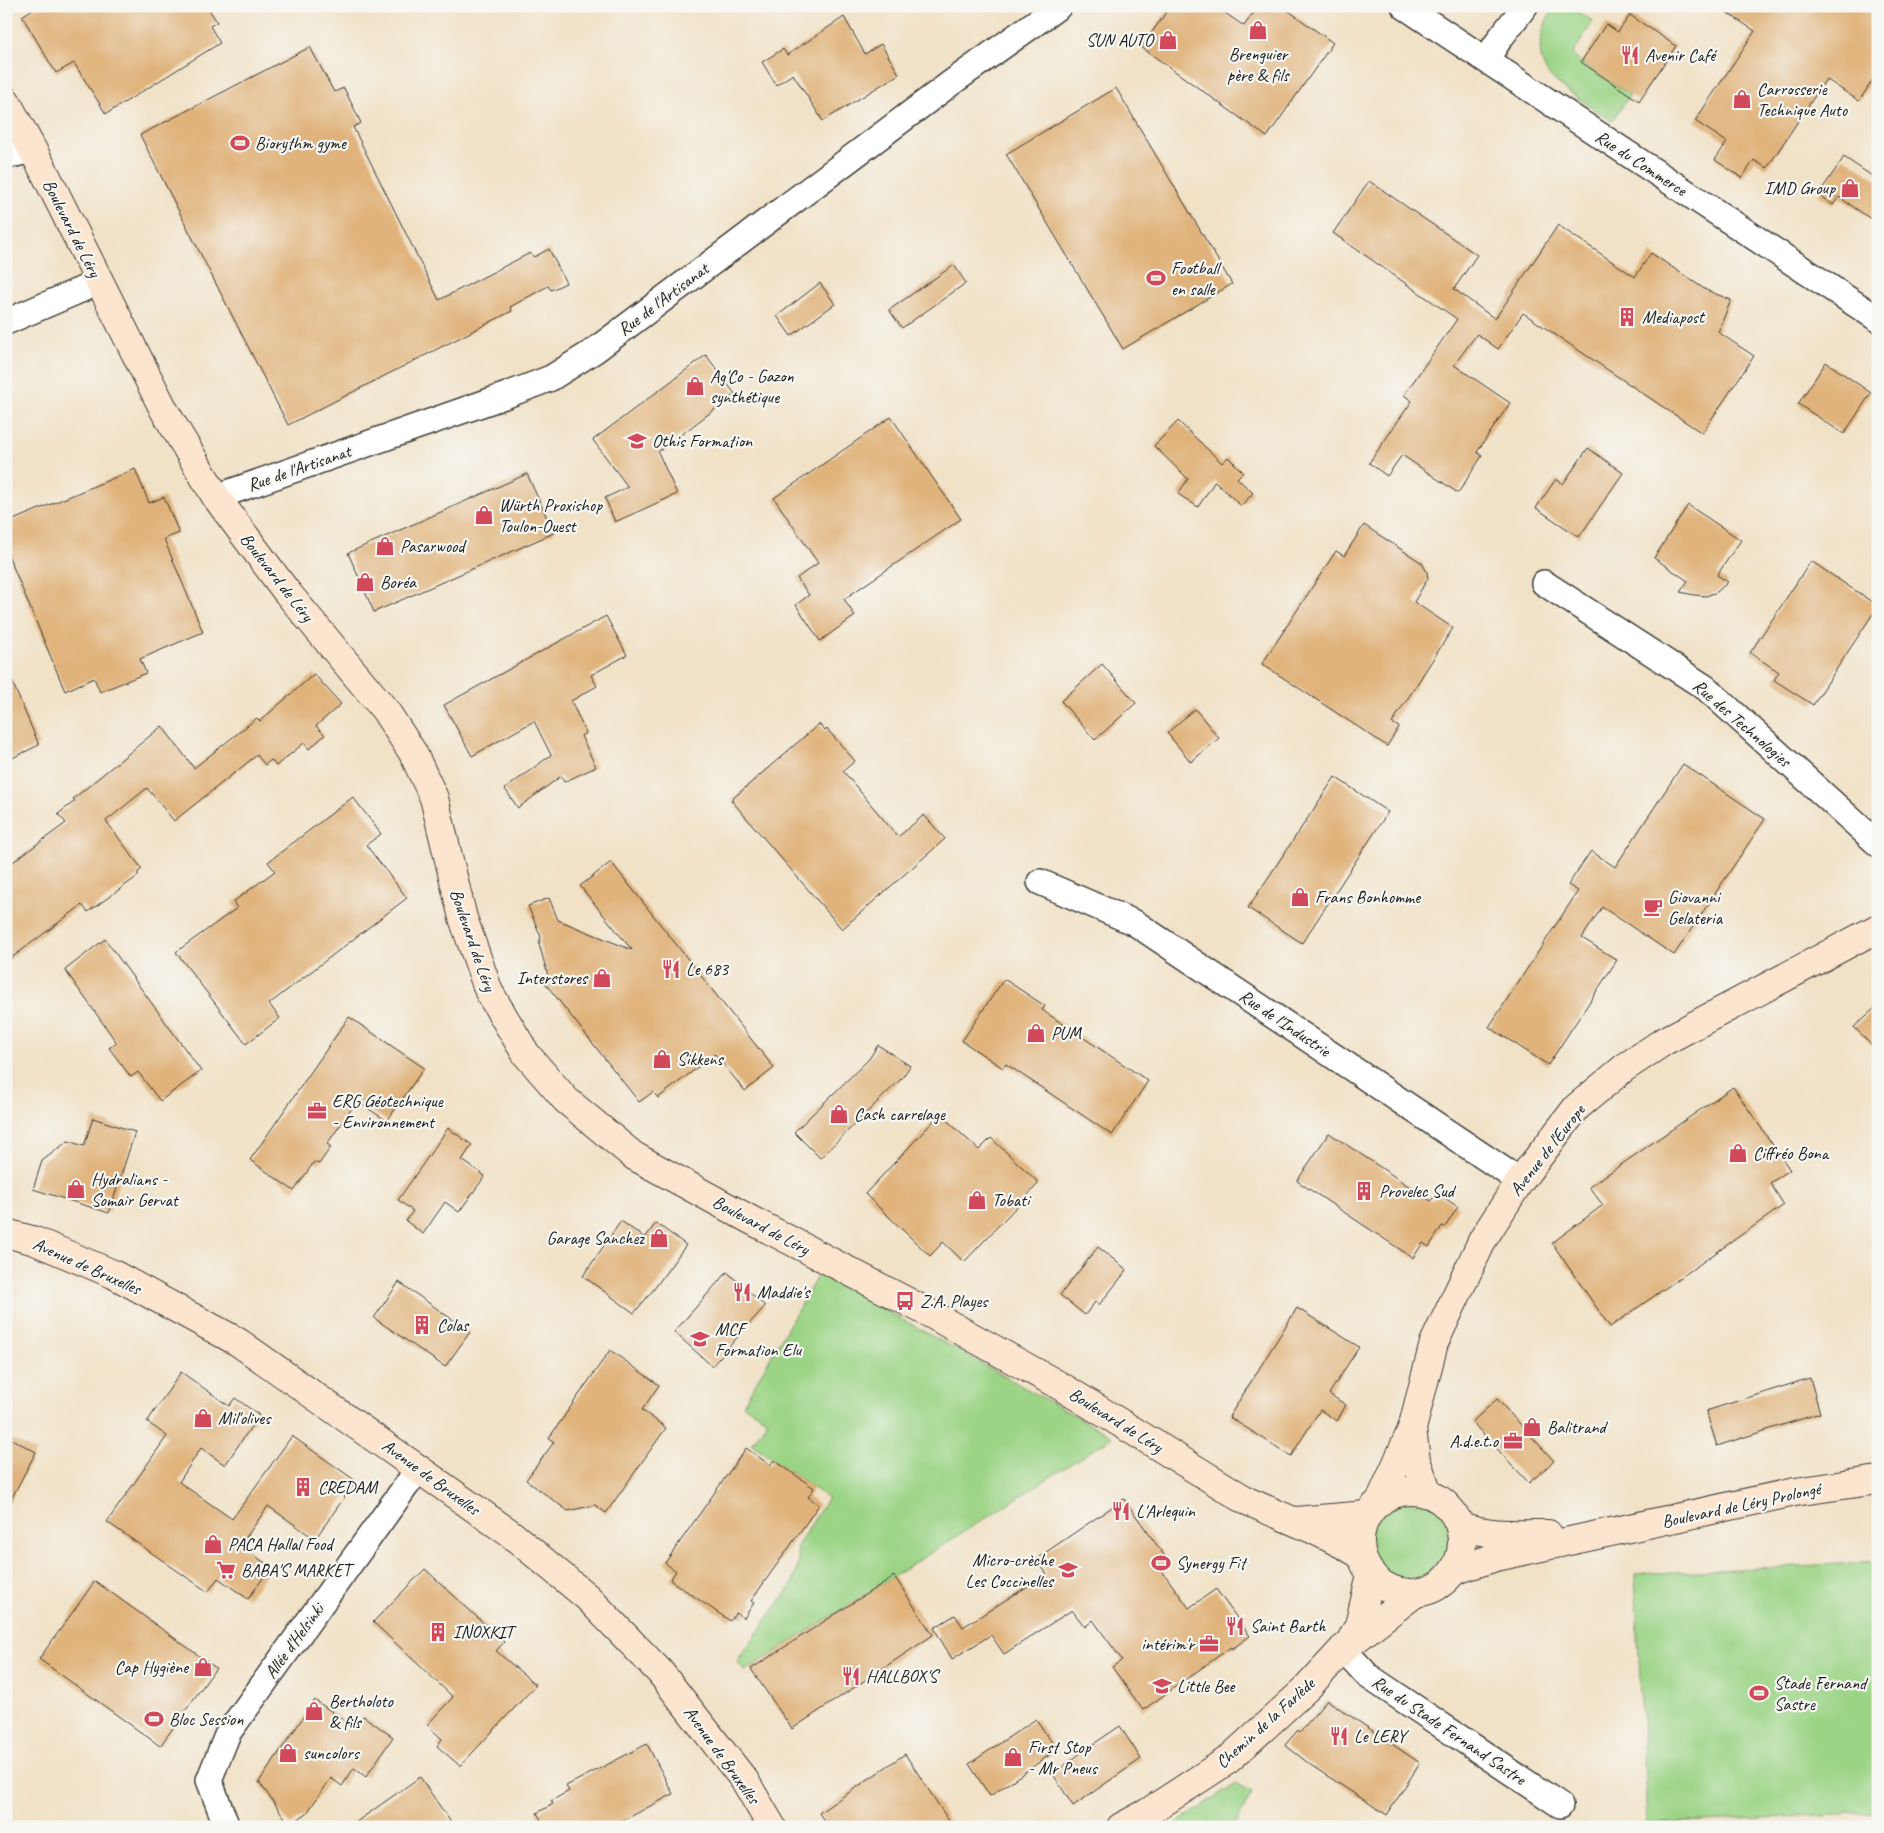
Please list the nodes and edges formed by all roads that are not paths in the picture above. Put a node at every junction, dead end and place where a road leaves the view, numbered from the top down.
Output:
1 (1060, 6) edge
2 (1404, 6) edge
3 (1525, 6) edge
4 (1486, 60) junction
5 (6, 101) edge
6 (33, 150) junction
7 (6, 156) edge
8 (99, 282) junction
9 (1878, 319) edge
10 (6, 322) edge
11 (216, 496) junction
12 (1544, 583) dead end
13 (1878, 844) edge
14 (1040, 882) dead end
15 (1878, 928) edge
16 (1520, 1180) junction
17 (6, 1233) edge
18 (1412, 1429) junction
19 (419, 1468) junction
20 (1878, 1480) edge
21 (1428, 1493) junction
22 (1373, 1508) junction
23 (1292, 1522) junction
24 (1460, 1526) junction
25 (1605, 1533) junction
26 (1366, 1565) junction
27 (1454, 1571) junction
28 (1414, 1594) junction
29 (1346, 1646) junction
30 (1560, 1805) dead end
31 (227, 1827) edge
32 (772, 1827) edge
33 (1121, 1827) edge

1 - 11 street, Rue de l'Artisanat
2 - 4 street, Rue du Commerce
3 - 4 street
4 - 9 street, Rue du Commerce
5 - 6 street, Boulevard de Léry
6 - 7 street
6 - 8 street, Boulevard de Léry
8 - 10 street
8 - 11 street, Boulevard de Léry
11 - 23 street, Boulevard de Léry
12 - 13 street, Rue des Technologies
14 - 16 street, Rue de l'Industrie
15 - 16 street, Avenue de l'Europe
16 - 18 street, Avenue de l'Europe
17 - 19 street, Avenue de Bruxelles
18 - 21 street, Avenue de l'Europe
18 - 22 street, Avenue de l'Europe
19 - 31 street, Allée d'Helsinki
19 - 32 street, Avenue de Bruxelles
20 - 25 street, Boulevard de Léry Prolongé
21 - 22 street
21 - 24 street
22 - 23 street
22 - 26 street
23 - 26 street, Boulevard de Léry
24 - 25 street, Boulevard de Léry Prolongé
24 - 27 street
25 - 27 street, Boulevard de Léry Prolongé
26 - 28 street
26 - 29 street, Chemin de la Farlède
27 - 28 street
28 - 29 street, Chemin de la Farlède
29 - 30 street, Rue du Stade Fernand Sastre
29 - 33 street, Chemin de la Farlède

